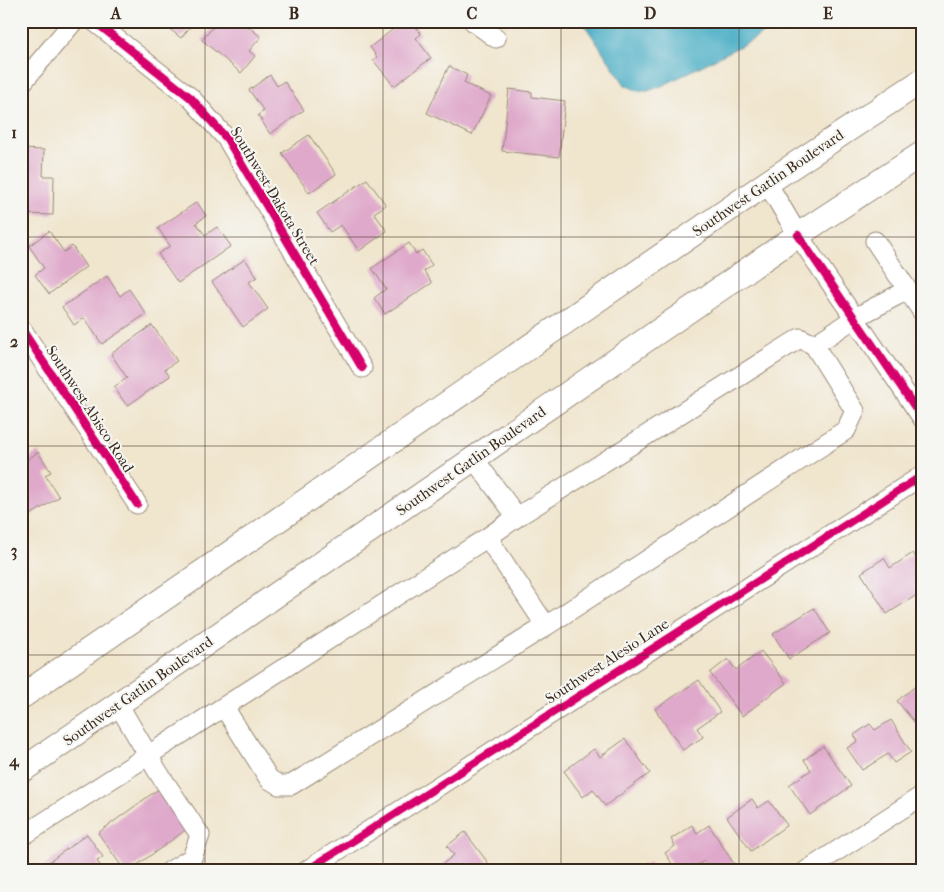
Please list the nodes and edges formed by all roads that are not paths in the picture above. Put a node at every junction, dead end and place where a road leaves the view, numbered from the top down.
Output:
1 (74, 21) edge
2 (94, 21) edge
3 (473, 21) edge
4 (496, 38) dead end
5 (923, 80) edge
6 (21, 84) edge
7 (923, 152) edge
8 (767, 183) junction
9 (798, 235) junction
10 (875, 241) dead end
11 (908, 290) junction
12 (923, 313) edge
13 (855, 318) junction
14 (21, 328) edge
15 (814, 345) junction
16 (362, 368) dead end
17 (923, 419) edge
18 (474, 459) junction
19 (923, 475) edge
20 (137, 504) dead end
21 (517, 517) junction
22 (488, 536) junction
23 (546, 626) junction
24 (21, 697) edge
25 (118, 704) junction
26 (224, 707) junction
27 (148, 756) junction
28 (21, 771) edge
29 (923, 795) edge
30 (21, 837) edge
31 (170, 871) edge
32 (306, 871) edge
33 (806, 871) edge

1 - 6 street
2 - 16 street, Southwest Dakota Street
3 - 4 street
5 - 8 main road, Southwest Gatlin Boulevard
7 - 9 main road, Southwest Gatlin Boulevard
8 - 9 street
8 - 24 main road, Southwest Gatlin Boulevard
9 - 13 street
9 - 18 main road, Southwest Gatlin Boulevard
10 - 11 street
11 - 12 street
11 - 13 street
13 - 15 street
13 - 17 street
14 - 20 street, Southwest Abisco Road
15 - 21 street
15 - 23 street
18 - 21 street
18 - 25 main road, Southwest Gatlin Boulevard
19 - 32 street, Southwest Alesio Lane
21 - 22 street
22 - 23 street
22 - 26 street
23 - 26 street
25 - 27 street
25 - 28 main road, Southwest Gatlin Boulevard
26 - 27 street
27 - 30 street
27 - 31 street
29 - 33 street

